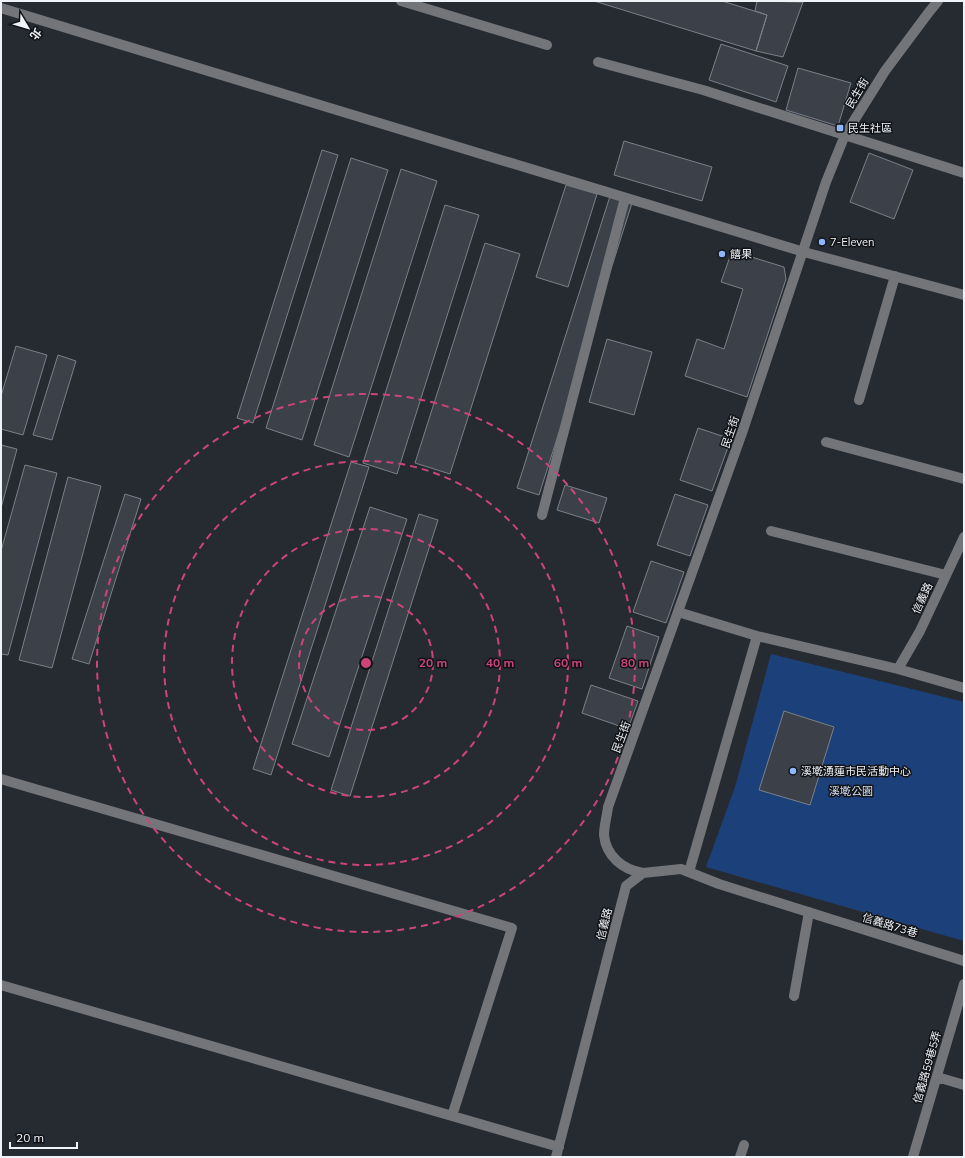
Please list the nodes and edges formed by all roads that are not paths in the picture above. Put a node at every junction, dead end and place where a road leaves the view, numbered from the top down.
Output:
1 (2, 1) edge
2 (401, 1) edge
3 (938, 1) edge
4 (1, 4) edge
5 (1, 8) edge
6 (547, 45) dead end
7 (598, 62) dead end
8 (845, 135) junction
9 (964, 173) edge
10 (625, 198) junction
11 (804, 252) junction
12 (895, 276) junction
13 (964, 295) edge
14 (859, 400) dead end
15 (826, 442) dead end
16 (964, 479) edge
17 (542, 514) dead end
18 (772, 531) dead end
19 (964, 537) edge
20 (946, 575) junction
21 (678, 612) junction
22 (757, 636) junction
23 (898, 668) junction
24 (964, 688) edge
25 (1, 779) edge
26 (689, 872) junction
27 (643, 873) junction
28 (809, 912) junction
29 (964, 961) edge
30 (964, 984) edge
31 (1, 985) edge
32 (794, 996) dead end
33 (937, 1077) junction
34 (964, 1085) edge
35 (452, 1116) junction
36 (744, 1145) dead end
37 (559, 1147) junction
38 (556, 1157) edge
39 (740, 1157) edge
40 (913, 1157) edge

1 - 4 street
2 - 6 street
3 - 8 street, 民生街
5 - 10 street
7 - 8 street
8 - 9 street
8 - 11 street, 民生街
10 - 11 street
10 - 17 street
11 - 12 street
11 - 21 street, 民生街
12 - 13 street
12 - 14 street
15 - 16 street
18 - 20 street
19 - 20 street, 信義路
20 - 23 street, 信義路
21 - 22 street
21 - 27 street, 民生街
22 - 23 street
22 - 26 street
23 - 24 street
25 - 35 street
26 - 27 street
26 - 28 street
27 - 37 street, 信義路
28 - 29 street, 信義路73巷
28 - 32 street
30 - 33 street, 信義路59巷5弄
31 - 35 street
33 - 34 street
33 - 40 street, 信義路59巷5弄
35 - 37 street
36 - 39 street
37 - 38 street, 信義路

